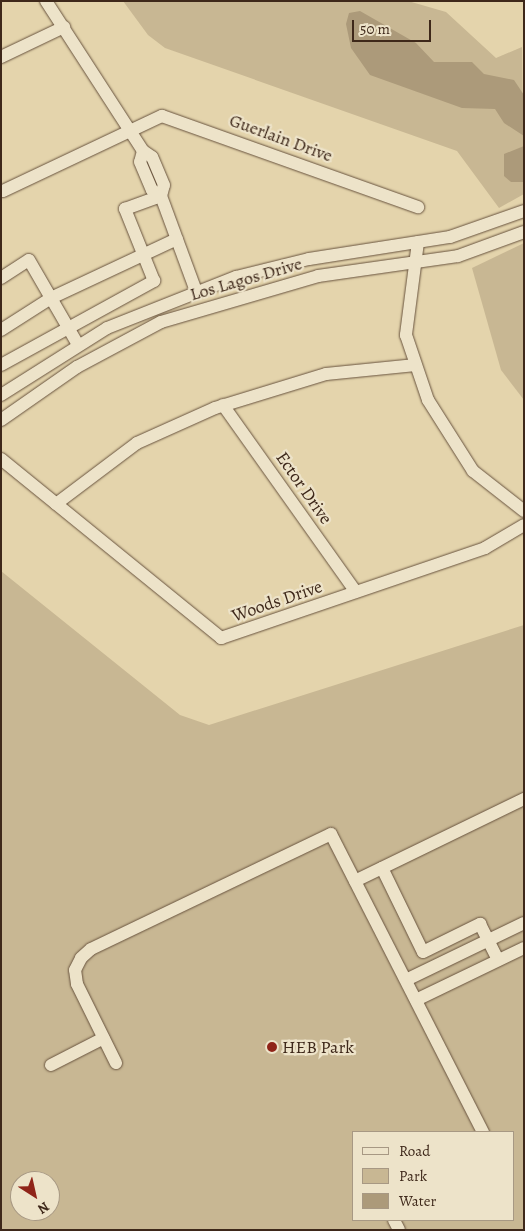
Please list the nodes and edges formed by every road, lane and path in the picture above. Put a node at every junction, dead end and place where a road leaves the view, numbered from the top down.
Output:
1 (46, 1) edge
2 (64, 27) junction
3 (1, 57) edge
4 (133, 132) junction
5 (3, 191) dead end
6 (160, 196) junction
7 (418, 207) dead end
8 (524, 211) edge
9 (524, 232) edge
10 (177, 239) junction
11 (418, 242) junction
12 (143, 254) junction
13 (418, 263) junction
14 (1, 278) edge
15 (196, 291) junction
16 (51, 298) junction
17 (66, 326) junction
18 (1, 330) edge
19 (78, 345) junction
20 (1, 365) edge
21 (416, 365) junction
22 (1, 395) edge
23 (223, 405) junction
24 (1, 420) edge
25 (1, 459) edge
26 (56, 504) junction
27 (524, 511) edge
28 (524, 526) edge
29 (356, 592) junction
30 (524, 799) edge
31 (382, 868) junction
32 (355, 881) junction
33 (524, 923) edge
34 (488, 940) junction
35 (524, 948) edge
36 (498, 960) junction
37 (406, 980) junction
38 (416, 1000) junction
39 (104, 1038) junction
40 (116, 1063) dead end
41 (51, 1065) dead end
42 (482, 1131) edge

1 - 2 street
2 - 3 street
2 - 4 street
4 - 5 street, Guerlain Drive
4 - 6 street
4 - 7 street, Guerlain Drive
6 - 10 street
6 - 12 street
8 - 11 street, Los Lagos Drive
9 - 13 street, Los Lagos Drive
10 - 12 street
10 - 15 street
11 - 13 street
11 - 15 street, Los Lagos Drive
12 - 16 street
12 - 17 street
13 - 21 street
13 - 24 street, Los Lagos Drive
14 - 16 street
15 - 19 street, Los Lagos Drive
16 - 17 street
16 - 18 street
17 - 19 street
17 - 20 street
19 - 22 street, Los Lagos Drive
21 - 23 street
21 - 27 street
23 - 26 street
23 - 29 street, Ector Drive
25 - 26 street, Woods Drive
26 - 29 street, Woods Drive
28 - 29 street, Woods Drive
30 - 31 street
31 - 32 street
31 - 34 street
32 - 37 street
32 - 39 street
33 - 34 street
34 - 36 street
34 - 37 street
35 - 36 street
36 - 38 street
37 - 38 street
38 - 42 street
39 - 40 street
39 - 41 street

